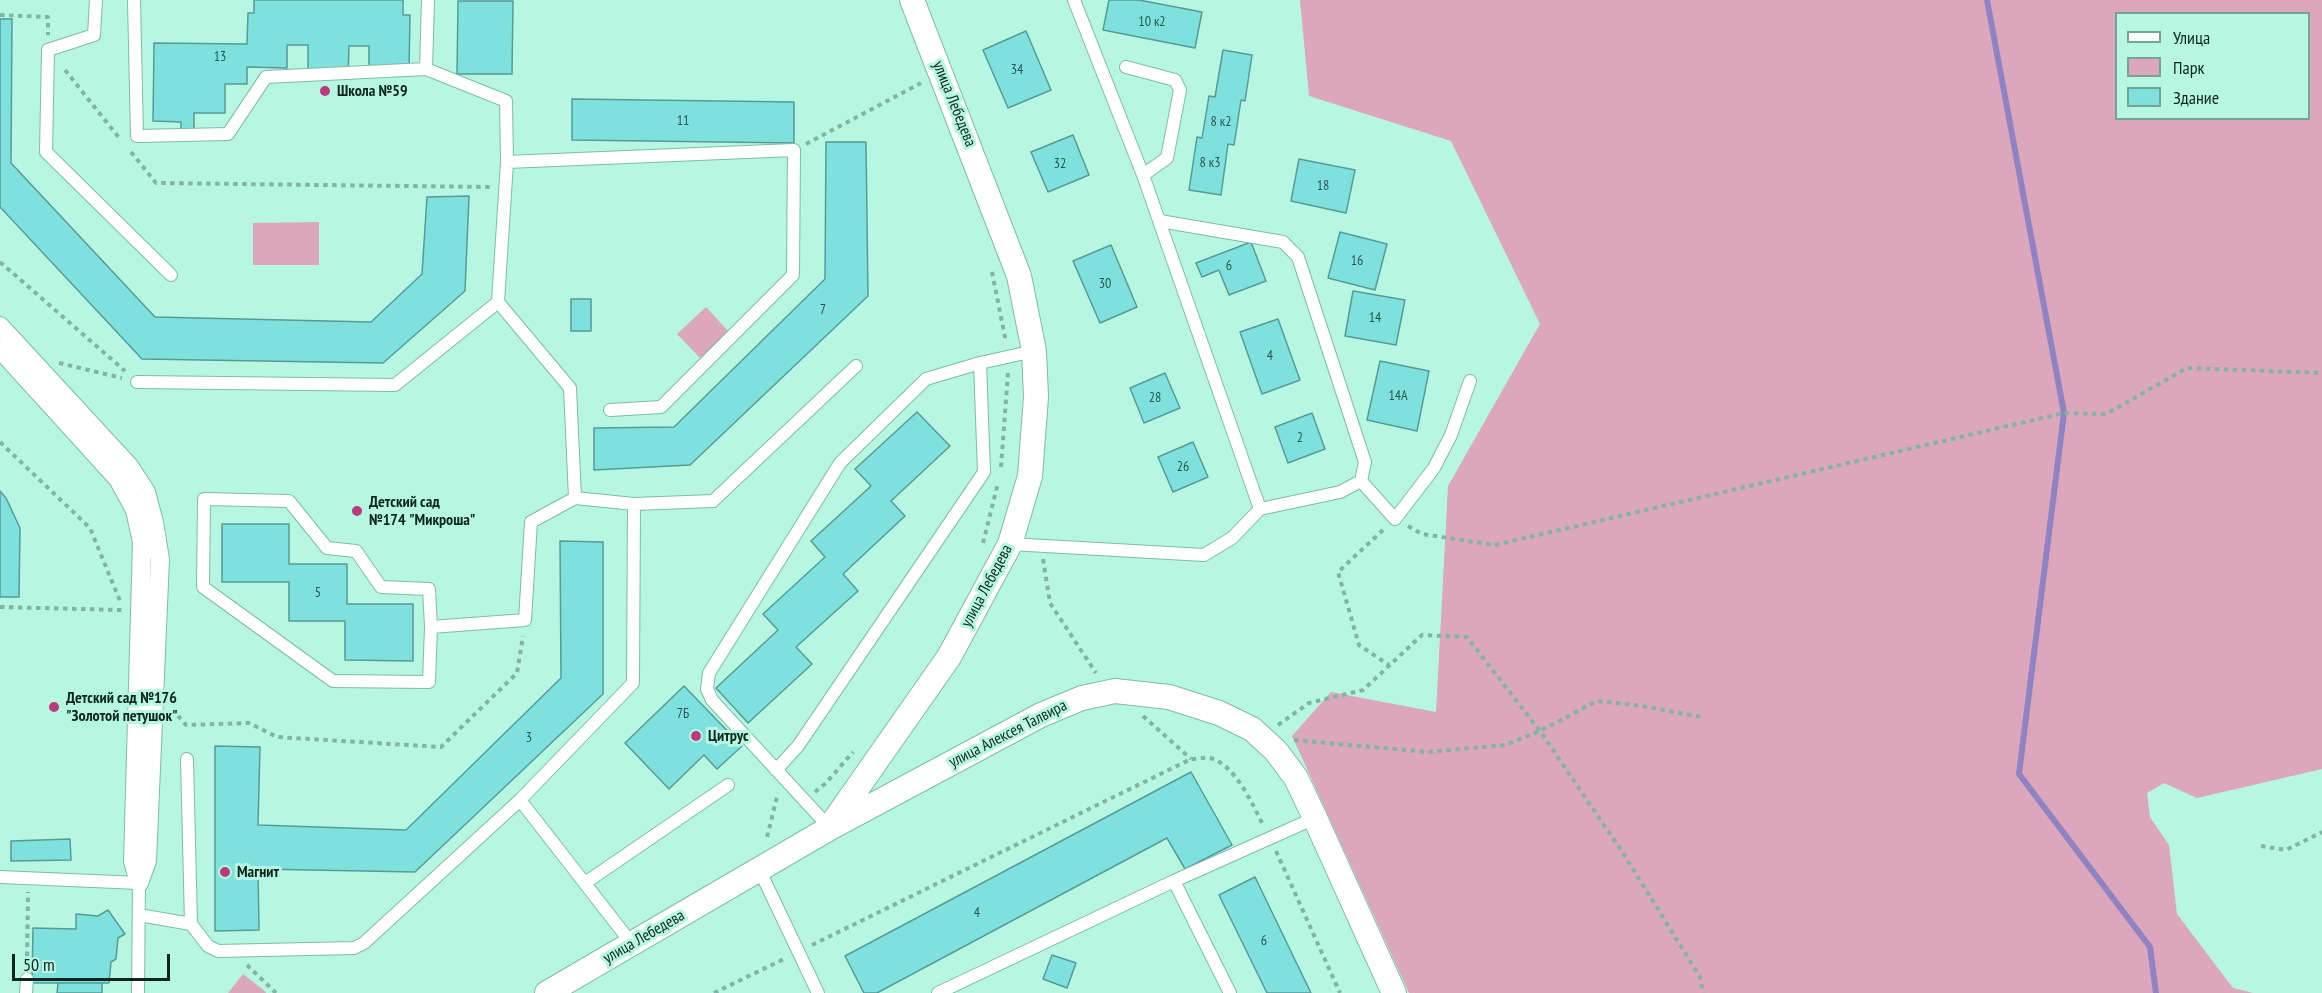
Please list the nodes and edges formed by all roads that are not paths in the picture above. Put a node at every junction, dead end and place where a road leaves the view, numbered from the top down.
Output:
1 (96, 0) edge
2 (134, 0) edge
3 (428, 0) edge
4 (912, 0) edge
5 (1074, 0) edge
6 (1126, 67) dead end
7 (426, 69) junction
8 (507, 162) junction
9 (1143, 175) junction
10 (1160, 221) junction
11 (171, 275) dead end
12 (498, 302) junction
13 (0, 326) edge
14 (0, 349) edge
15 (1034, 351) junction
16 (980, 363) junction
17 (856, 366) dead end
18 (1470, 381) dead end
19 (137, 382) road end
20 (610, 410) dead end
21 (1361, 481) junction
22 (575, 498) junction
23 (634, 504) junction
24 (1260, 509) junction
25 (1010, 544) junction
26 (431, 627) junction
27 (187, 759) dead end
28 (779, 774) junction
29 (728, 786) dead end
30 (519, 800) junction
31 (1316, 818) junction
32 (830, 828) junction
33 (759, 870) junction
34 (0, 877) edge
35 (1174, 881) junction
36 (585, 883) junction
37 (139, 884) junction
38 (140, 915) junction
39 (191, 924) junction
40 (632, 944) junction
41 (27, 979) road end
42 (26, 993) edge
43 (138, 993) edge
44 (547, 993) edge
45 (818, 993) edge
46 (938, 993) edge
47 (1230, 993) edge
48 (1394, 993) edge

1 - 11 lane
2 - 7 lane
3 - 7 lane
4 - 15 street, улица Лебедева
5 - 9 lane
6 - 9 lane
7 - 8 lane
8 - 12 lane
8 - 20 lane
9 - 10 lane
10 - 21 lane
10 - 24 lane
12 - 19 lane
12 - 22 lane
13 - 37 street
14 - 37 street
15 - 16 lane
15 - 25 street, улица Лебедева
16 - 28 lane
16 - 28 lane
17 - 23 lane
18 - 21 lane
21 - 24 lane
22 - 23 lane
22 - 26 lane
23 - 30 lane
24 - 25 lane
25 - 32 street, улица Лебедева
26 - 26 lane
27 - 39 lane
28 - 32 lane
29 - 36 lane
30 - 36 lane
30 - 39 lane
31 - 32 street, улица Алексея Талвира
31 - 35 lane
31 - 48 street, улица Алексея Талвира
32 - 33 street, улица Лебедева
33 - 40 street, улица Лебедева
33 - 45 lane
34 - 37 lane
35 - 46 lane
35 - 47 lane
36 - 40 lane
37 - 38 lane
38 - 39 lane
38 - 43 lane
40 - 44 street, улица Лебедева
41 - 42 lane

